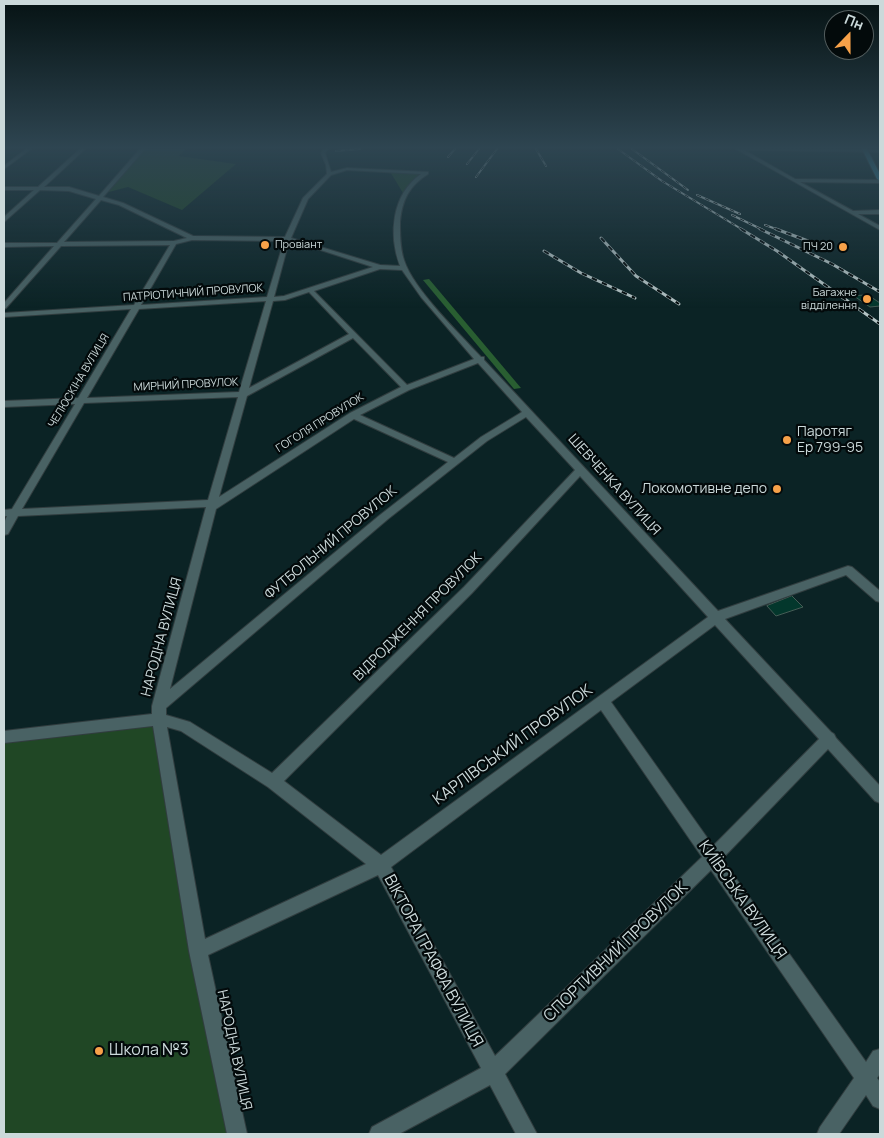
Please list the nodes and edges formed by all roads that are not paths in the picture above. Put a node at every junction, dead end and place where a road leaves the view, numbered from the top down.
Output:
1 (24, 202) edge
2 (97, 202) edge
3 (115, 202) edge
4 (304, 202) edge
5 (401, 202) edge
6 (834, 202) edge
7 (852, 212) junction
8 (880, 212) edge
9 (4, 220) edge
10 (880, 228) edge
11 (192, 238) junction
12 (287, 239) junction
13 (174, 243) junction
14 (4, 245) edge
15 (59, 245) junction
16 (379, 266) junction
17 (403, 268) junction
18 (310, 290) junction
19 (270, 299) junction
20 (4, 307) edge
21 (136, 308) junction
22 (4, 315) edge
23 (354, 335) junction
24 (481, 360) junction
25 (406, 388) junction
26 (244, 394) junction
27 (80, 401) junction
28 (4, 404) edge
29 (528, 412) junction
30 (353, 415) junction
31 (455, 462) junction
32 (580, 470) junction
33 (211, 505) junction
34 (9, 513) edge
35 (4, 531) edge
36 (880, 598) edge
37 (716, 617) junction
38 (602, 701) junction
39 (159, 712) junction
40 (4, 737) edge
41 (829, 738) junction
42 (273, 782) junction
43 (880, 796) edge
44 (713, 857) junction
45 (381, 865) junction
46 (198, 951) junction
47 (880, 1058) edge
48 (492, 1073) junction
49 (866, 1080) junction
50 (880, 1099) edge
51 (237, 1134) edge
52 (379, 1134) edge
53 (527, 1134) edge
54 (826, 1134) edge

1 - 9 street
2 - 15 street
3 - 11 street
4 - 12 street, НАРОДНА ВУЛИЦЯ
5 - 17 street, ШЕВЧЕНКА ВУЛИЦЯ
6 - 7 street
7 - 8 street
7 - 10 street
11 - 12 street, ПАТРІОТИЧНИЙ ПРОВУЛОК
11 - 13 street
12 - 16 street, ПАТРІОТИЧНИЙ ПРОВУЛОК
12 - 19 street, НАРОДНА ВУЛИЦЯ
13 - 15 street
13 - 21 street, ЧЕЛЮСКІНА ВУЛИЦЯ
14 - 15 street
15 - 20 street
16 - 17 street, ПАТРІОТИЧНИЙ ПРОВУЛОК
16 - 18 street, ПАТРІОТИЧНИЙ ПРОВУЛОК
17 - 24 street, ШЕВЧЕНКА ВУЛИЦЯ
18 - 19 street, ПАТРІОТИЧНИЙ ПРОВУЛОК
18 - 23 street
19 - 21 street, ПАТРІОТИЧНИЙ ПРОВУЛОК
19 - 26 street, НАРОДНА ВУЛИЦЯ
21 - 22 street, ПАТРІОТИЧНИЙ ПРОВУЛОК
21 - 27 street, ЧЕЛЮСКІНА ВУЛИЦЯ
23 - 25 street
23 - 26 street, МИРНИЙ ПРОВУЛОК
24 - 25 street, ГОГОЛЯ ПРОВУЛОК
24 - 29 street, ШЕВЧЕНКА ВУЛИЦЯ
25 - 30 street, ГОГОЛЯ ПРОВУЛОК
26 - 27 street, МИРНИЙ ПРОВУЛОК
26 - 33 street, НАРОДНА ВУЛИЦЯ
27 - 28 street, МИРНИЙ ПРОВУЛОК
27 - 34 street, ЧЕЛЮСКІНА ВУЛИЦЯ
29 - 31 street, ФУТБОЛЬНИЙ ПРОВУЛОК
29 - 32 street, ШЕВЧЕНКА ВУЛИЦЯ
30 - 31 street
30 - 33 street, ГОГОЛЯ ПРОВУЛОК
31 - 39 street, ФУТБОЛЬНИЙ ПРОВУЛОК
32 - 37 street, ШЕВЧЕНКА ВУЛИЦЯ
32 - 42 street, ВІДРОДЖЕННЯ ПРОВУЛОК
33 - 34 street
33 - 39 street, НАРОДНА ВУЛИЦЯ
34 - 35 street, ЧЕЛЮСКІНА ВУЛИЦЯ
36 - 37 street, КАРЛІВСЬКИЙ ПРОВУЛОК
37 - 38 street, КАРЛІВСЬКИЙ ПРОВУЛОК
37 - 41 street, ШЕВЧЕНКА ВУЛИЦЯ
38 - 44 street, КИЇВСЬКА ВУЛИЦЯ
38 - 45 street, КАРЛІВСЬКИЙ ПРОВУЛОК
39 - 40 street
39 - 42 street, ВІКТОРА ГРАФФА ВУЛИЦЯ
39 - 46 street, НАРОДНА ВУЛИЦЯ
41 - 43 street, ШЕВЧЕНКА ВУЛИЦЯ
41 - 44 street, СПОРТИВНИЙ ПРОВУЛОК
42 - 45 street, ВІКТОРА ГРАФФА ВУЛИЦЯ
44 - 48 street, СПОРТИВНИЙ ПРОВУЛОК
44 - 49 street, КИЇВСЬКА ВУЛИЦЯ
45 - 46 street, КАРЛІВСЬКИЙ ПРОВУЛОК
45 - 48 street, ВІКТОРА ГРАФФА ВУЛИЦЯ
46 - 51 street, НАРОДНА ВУЛИЦЯ
47 - 49 street
48 - 52 street, СПОРТИВНИЙ ПРОВУЛОК
48 - 53 street, ВІКТОРА ГРАФФА ВУЛИЦЯ
49 - 50 street, КИЇВСЬКА ВУЛИЦЯ
49 - 54 street

